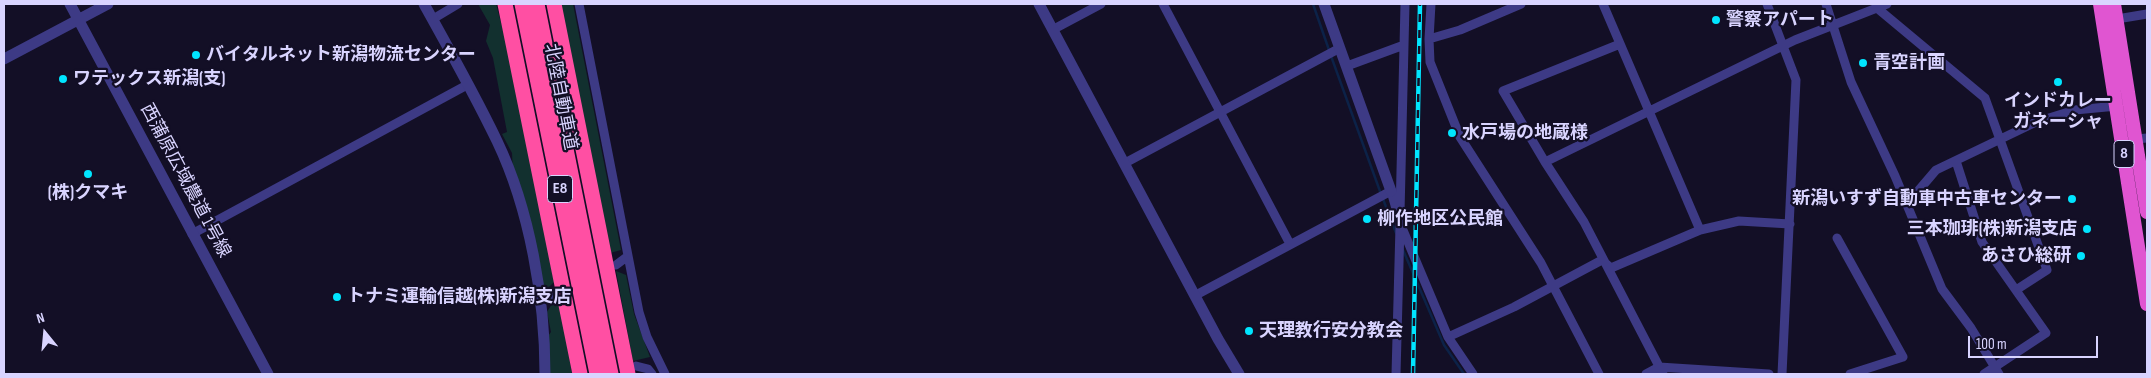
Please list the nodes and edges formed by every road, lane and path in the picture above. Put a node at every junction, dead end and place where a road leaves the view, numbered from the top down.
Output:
1 (70, 4) edge
2 (108, 4) edge
3 (424, 4) edge
4 (458, 4) edge
5 (504, 4) edge
6 (522, 4) edge
7 (537, 4) edge
8 (554, 4) edge
9 (579, 4) edge
10 (1039, 4) edge
11 (1100, 4) edge
12 (1162, 4) edge
13 (1324, 4) edge
14 (1405, 4) edge
15 (1430, 4) edge
16 (1521, 4) edge
17 (1603, 4) edge
18 (1766, 4) edge
19 (1826, 4) edge
20 (1887, 4) edge
21 (2100, 4) edge
22 (2114, 4) edge
23 (1877, 8) junction
24 (2147, 14) edge
25 (2117, 18) junction
26 (433, 19) junction
27 (79, 20) junction
28 (1834, 26) junction
29 (1054, 29) junction
30 (1429, 39) junction
31 (1620, 44) junction
32 (1404, 45) junction
33 (1783, 45) junction
34 (1340, 48) junction
35 (4, 59) edge
36 (1346, 66) junction
37 (467, 85) junction
38 (2117, 106) junction
39 (1221, 111) junction
40 (1650, 113) junction
41 (2002, 139) junction
42 (2142, 139) edge
43 (1956, 161) junction
44 (1545, 162) junction
45 (1125, 163) junction
46 (1391, 191) junction
47 (1907, 204) junction
48 (2147, 212) edge
49 (1400, 223) junction
50 (1790, 224) junction
51 (1700, 230) junction
52 (192, 234) junction
53 (1837, 238) dead end
54 (1290, 244) junction
55 (628, 256) junction
56 (1602, 260) junction
57 (616, 265) dead end
58 (1552, 287) junction
59 (2016, 290) junction
60 (1196, 295) junction
61 (558, 296) dead end
62 (540, 299) junction
63 (2147, 304) edge
64 (1448, 337) junction
65 (632, 370) edge
66 (1661, 371) edge
67 (1996, 371) edge
68 (1734, 372) edge
69 (268, 374) edge
70 (544, 374) edge
71 (580, 374) edge
72 (597, 374) edge
73 (611, 374) edge
74 (652, 374) edge
75 (665, 374) edge
76 (1239, 374) edge
77 (1396, 374) edge
78 (1473, 374) edge
79 (1599, 374) edge
80 (1646, 374) edge
81 (1769, 374) edge
82 (1782, 374) edge
83 (1850, 374) edge
84 (1984, 374) edge

1 - 27 street, 西蒲原広域農道 1号線
2 - 27 street
3 - 26 street
4 - 26 street
5 - 71 highway
6 - 72 highway, 北陸自動車道 / E8
7 - 73 highway, 北陸自動車道 / E8
8 - 65 highway
9 - 55 street
10 - 29 street
11 - 29 street
12 - 39 street
13 - 34 street
14 - 32 street
15 - 30 street
16 - 30 street
17 - 31 street
18 - 33 street
19 - 28 street
20 - 23 street
21 - 38 highway, 8
22 - 25 highway, 8
23 - 28 street
23 - 41 street
24 - 25 street
25 - 42 highway, 8
26 - 37 street
27 - 35 street
27 - 52 street, 西蒲原広域農道 1号線
28 - 33 street
28 - 47 street
29 - 45 street
30 - 58 street
31 - 40 street
31 - 44 street
32 - 36 street
32 - 49 street
33 - 40 street
33 - 50 street
34 - 36 street
34 - 39 street
36 - 46 street
37 - 52 street
37 - 62 street
38 - 41 street
38 - 63 highway, 8
39 - 45 street
39 - 54 street
40 - 44 street
40 - 51 street
41 - 43 street
41 - 59 street
42 - 48 highway, 8
43 - 47 street
43 - 59 street
44 - 56 street
45 - 60 street
46 - 49 street
46 - 54 street
47 - 67 street
49 - 64 street
49 - 77 street
50 - 51 street
50 - 82 street
51 - 56 street
52 - 69 street, 西蒲原広域農道 1号線
53 - 83 street
54 - 60 street
55 - 57 street
55 - 75 street
56 - 58 street
56 - 66 street
58 - 64 street
58 - 79 street
59 - 67 street
60 - 76 street
61 - 62 street
62 - 70 street
64 - 78 street
65 - 74 street
66 - 68 street
66 - 80 street
67 - 84 street
68 - 81 street

